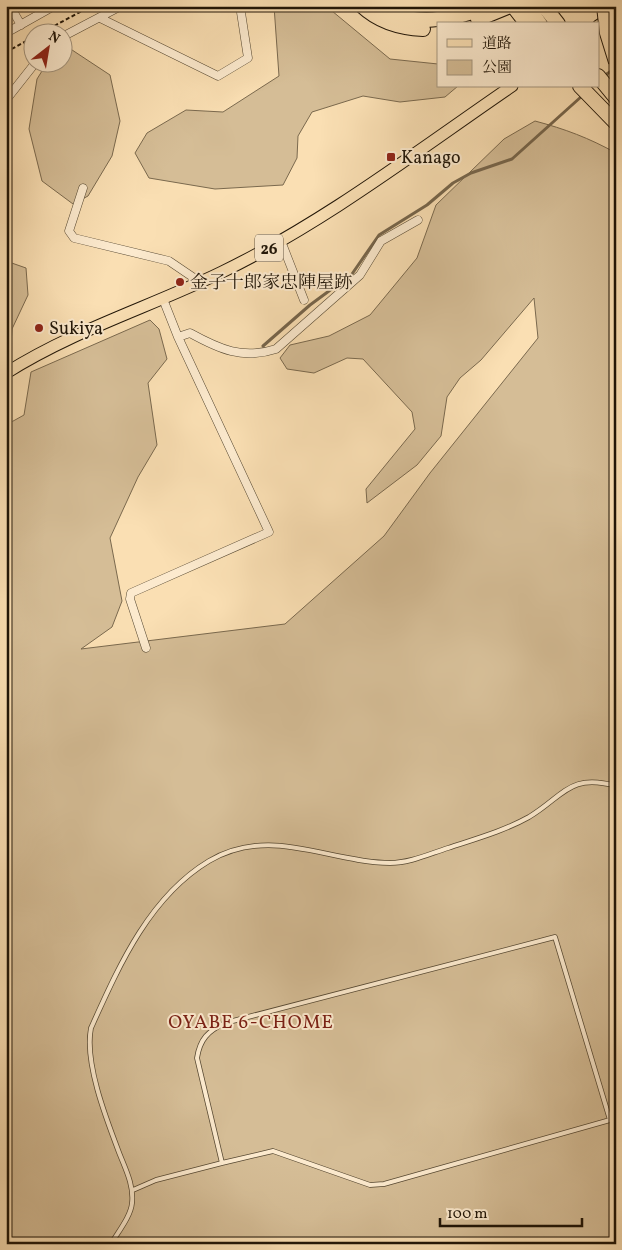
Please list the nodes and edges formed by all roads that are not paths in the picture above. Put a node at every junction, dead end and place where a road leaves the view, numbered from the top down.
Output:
1 (10, 6) edge
2 (54, 6) edge
3 (122, 6) edge
4 (240, 6) edge
5 (362, 6) edge
6 (378, 6) edge
7 (489, 6) edge
8 (511, 6) edge
9 (527, 6) edge
10 (544, 6) edge
11 (604, 6) edge
12 (616, 14) edge
13 (100, 18) junction
14 (467, 22) edge
15 (525, 22) edge
16 (539, 22) edge
17 (556, 22) edge
18 (20, 25) junction
19 (600, 25) edge
20 (437, 28) edge
21 (72, 32) edge
22 (6, 33) edge
23 (616, 62) edge
24 (28, 72) edge
25 (600, 78) edge
26 (509, 88) edge
27 (582, 88) edge
28 (590, 88) edge
29 (616, 98) edge
30 (6, 100) edge
31 (616, 122) edge
32 (83, 188) dead end
33 (418, 220) dead end
34 (281, 241) junction
35 (200, 282) junction
36 (163, 299) junction
37 (304, 300) dead end
38 (178, 337) junction
39 (6, 373) edge
40 (146, 648) dead end
41 (616, 786) edge
42 (222, 1163) junction
43 (133, 1190) junction
44 (111, 1244) edge

1 - 18 street
2 - 18 street
3 - 13 street
4 - 13 street
5 - 20 highway
6 - 7 highway
8 - 14 highway
8 - 15 highway
9 - 16 highway
10 - 17 highway
11 - 23 highway, bridge
12 - 19 main road
13 - 21 street
18 - 22 street
24 - 30 street
25 - 29 highway
26 - 34 main road, 26
27 - 31 highway
28 - 31 highway
32 - 35 street
33 - 38 street
34 - 35 main road, 26
34 - 37 street
35 - 36 main road, 26
36 - 38 street
36 - 39 main road, 26
38 - 40 street
41 - 43 lane
42 - 42 lane
42 - 43 lane
43 - 44 lane

